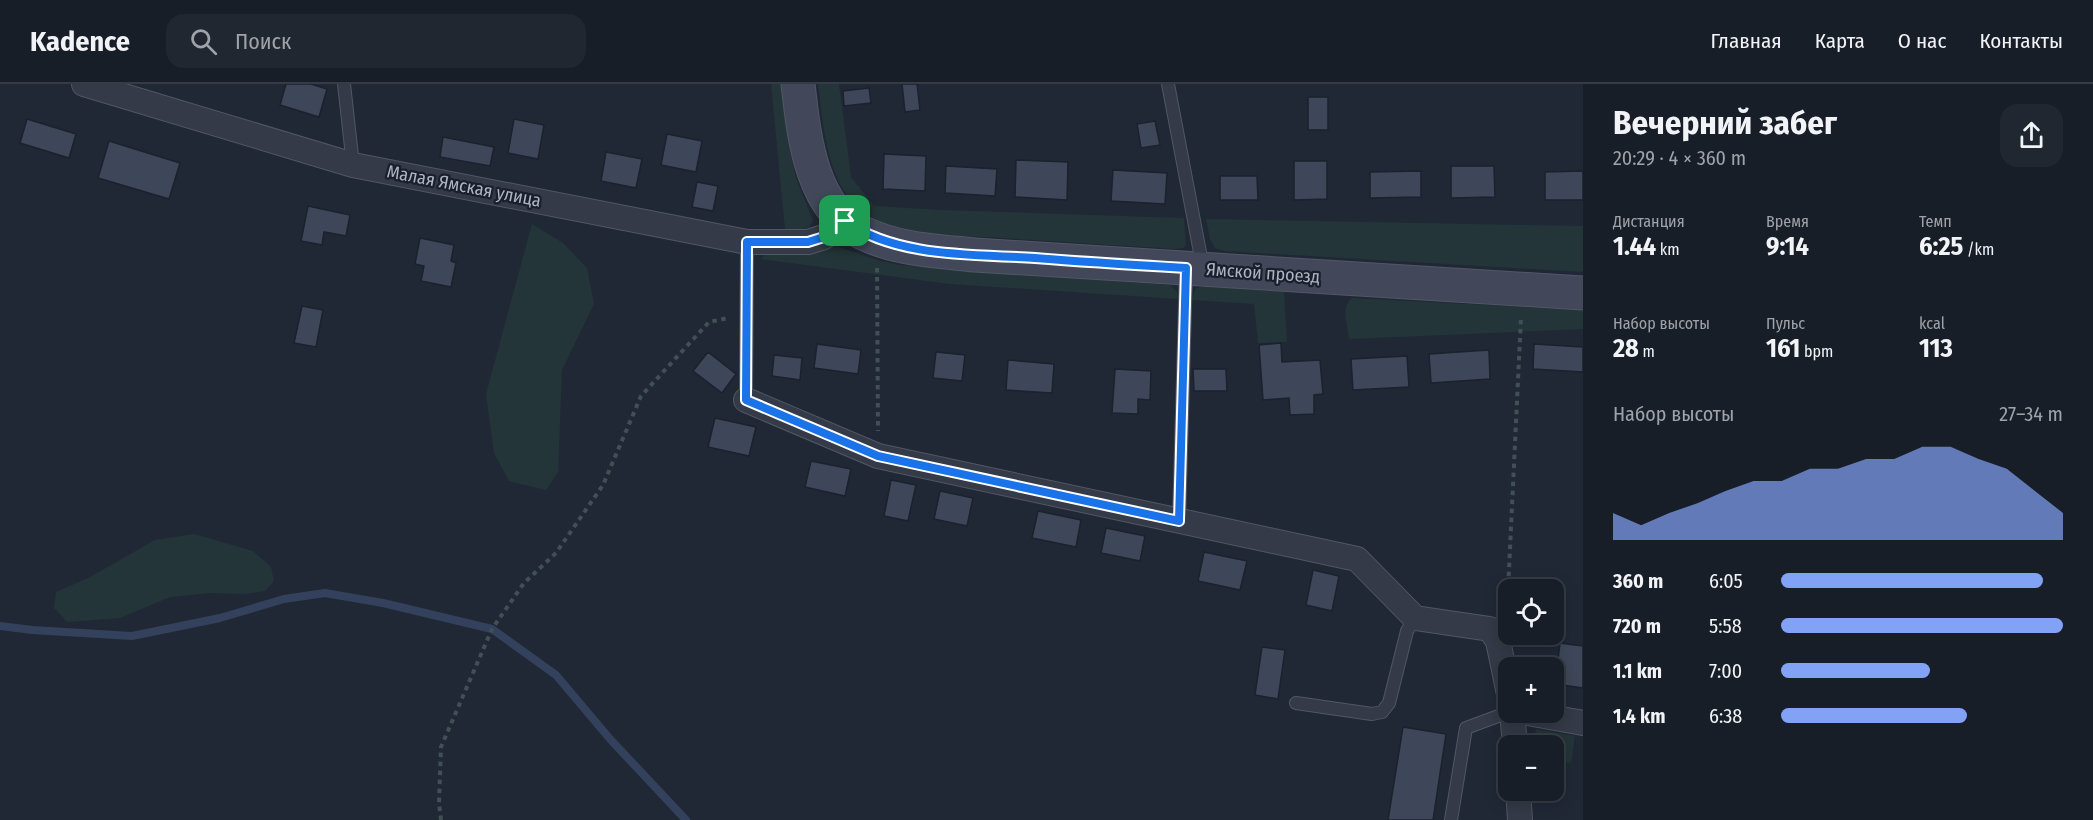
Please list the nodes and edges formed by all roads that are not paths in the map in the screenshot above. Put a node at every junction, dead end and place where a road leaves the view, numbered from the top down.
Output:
1 (84, 84) edge
2 (344, 84) edge
3 (798, 84) edge
4 (1168, 84) edge
5 (353, 165) junction
6 (845, 221) junction
7 (747, 242) junction
8 (1195, 269) junction
9 (1583, 293) edge
10 (746, 400) joint
11 (1179, 521) junction
12 (1415, 618) junction
13 (1501, 657) edge
14 (1296, 703) dead end
15 (1498, 717) edge
16 (1564, 720) edge
17 (1583, 723) edge
18 (1519, 801) edge
19 (1451, 820) edge
20 (1520, 820) edge

1 - 5 street, Малая Ямская улица
2 - 5 lane
3 - 6 main road, Ямской проезд
4 - 8 lane
5 - 7 street, Малая Ямская улица
6 - 7 street, Малая Ямская улица
6 - 8 main road, Ямской проезд
7 - 10 lane
8 - 9 main road, Ямской проезд
8 - 11 lane
10 - 11 street
11 - 12 street
12 - 13 street
12 - 14 lane
15 - 19 lane
16 - 17 street
18 - 20 street

